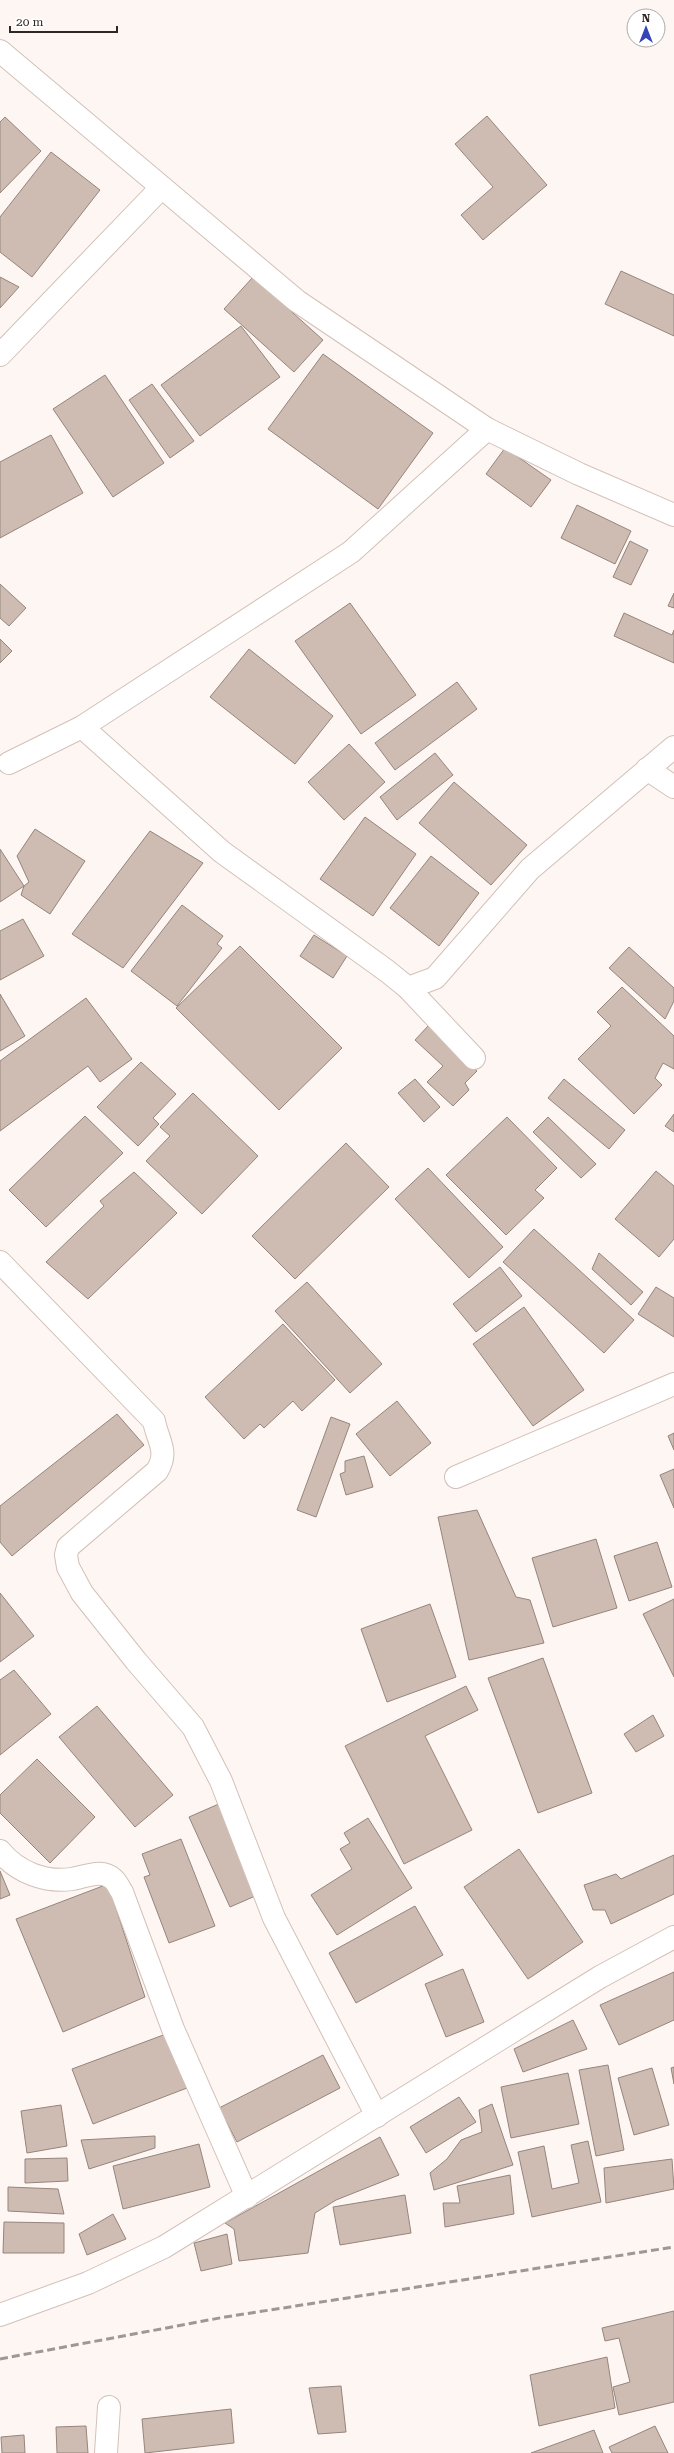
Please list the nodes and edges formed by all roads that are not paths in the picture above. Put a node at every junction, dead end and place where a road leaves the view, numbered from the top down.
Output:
1 (0, 51) edge
2 (161, 188) junction
3 (0, 355) edge
4 (486, 429) junction
5 (674, 515) edge
6 (82, 727) junction
7 (674, 747) edge
8 (9, 763) dead end
9 (647, 769) junction
10 (674, 787) edge
11 (408, 988) junction
12 (474, 1058) dead end
13 (0, 1262) edge
14 (674, 1384) edge
15 (456, 1476) dead end
16 (0, 1851) edge
17 (674, 1937) edge
18 (377, 2116) junction
19 (247, 2197) junction
20 (0, 2315) edge
21 (109, 2407) dead end
22 (106, 2453) edge

1 - 2 street
2 - 3 street
2 - 4 street
4 - 5 street
4 - 6 street
6 - 8 street
6 - 11 street
7 - 9 street
9 - 10 street
9 - 11 street
11 - 12 street
13 - 18 street
14 - 15 street
16 - 19 street
17 - 18 street
18 - 19 street
19 - 20 street
21 - 22 street

